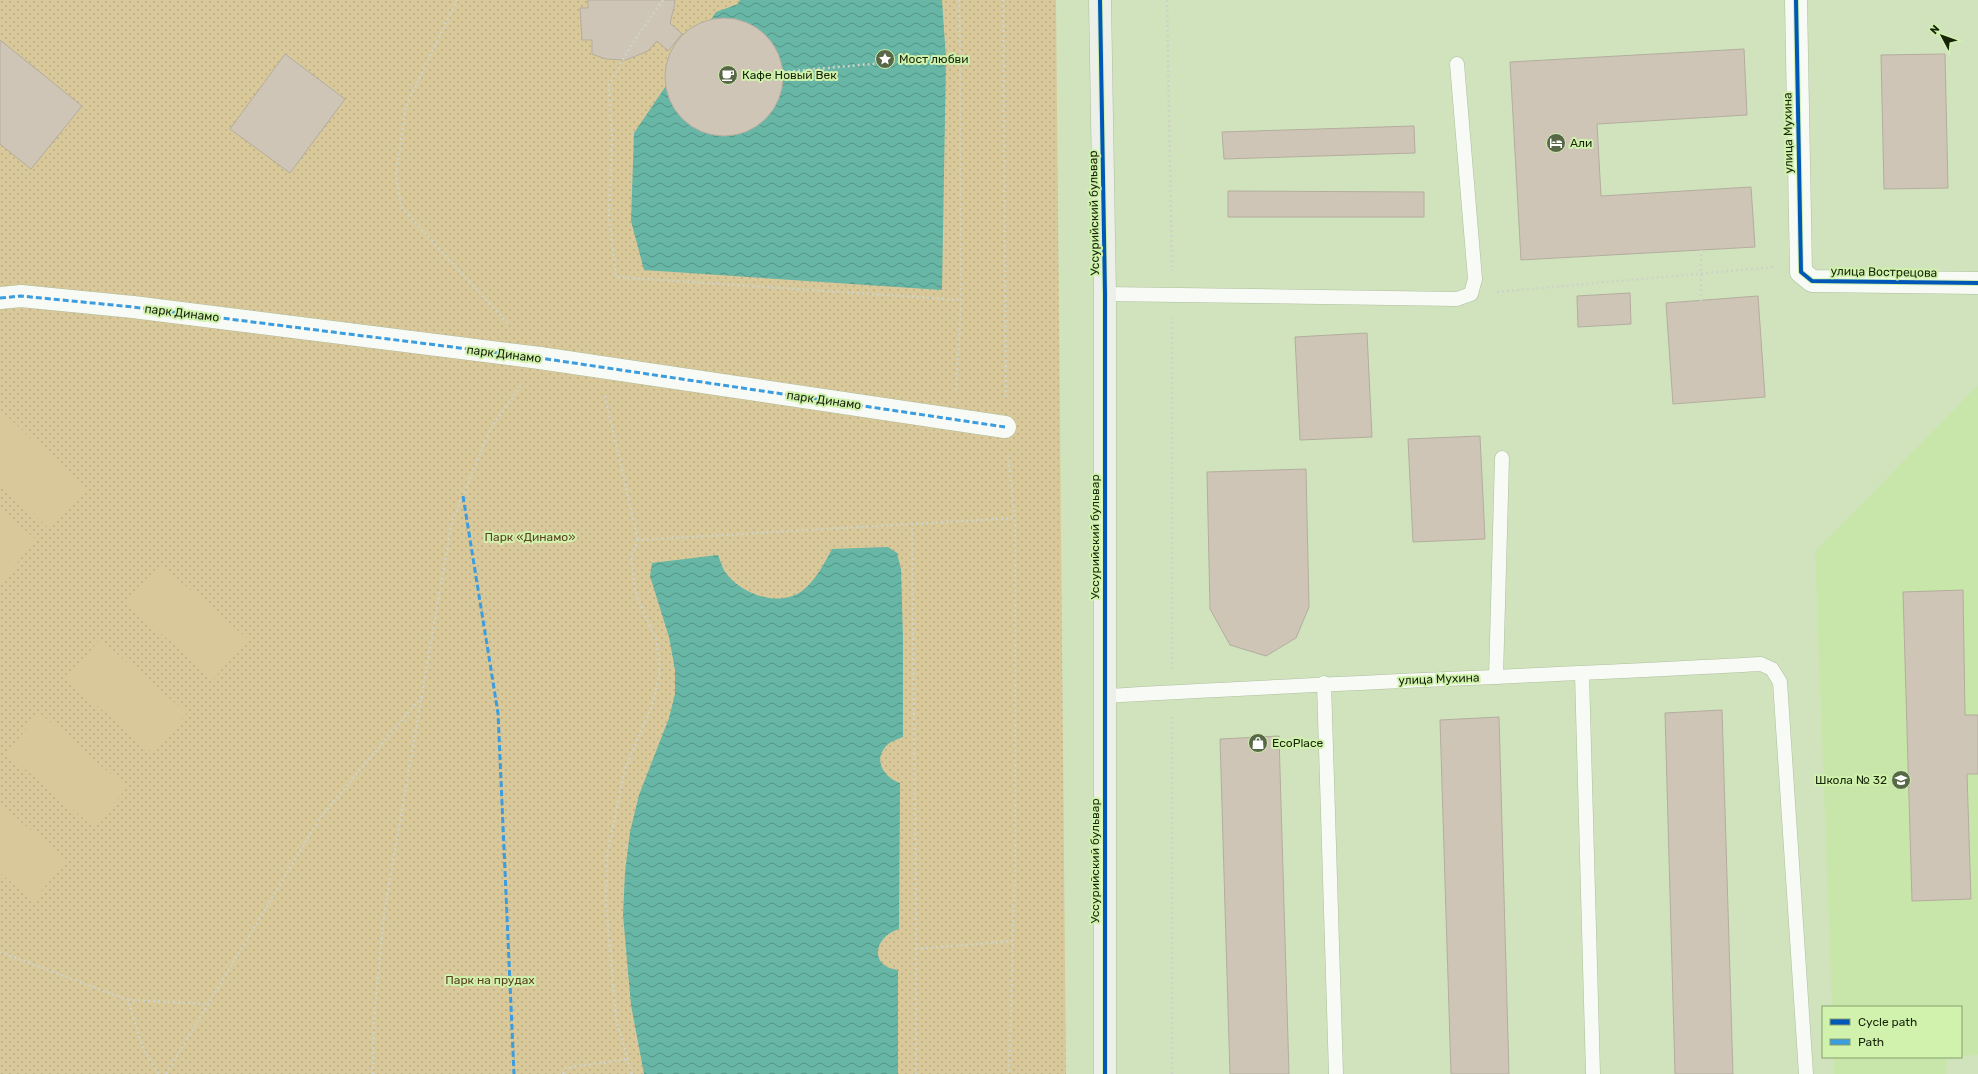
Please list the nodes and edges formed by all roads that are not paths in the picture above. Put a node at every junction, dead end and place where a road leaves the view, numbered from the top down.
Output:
1 (1100, 0) edge
2 (1796, 0) edge
3 (1457, 64) dead end
4 (1799, 265) joint
5 (1978, 282) edge
6 (1105, 294) junction
7 (0, 298) edge
8 (1005, 427) road end
9 (1502, 458) dead end
10 (1582, 674) junction
11 (1496, 677) junction
12 (1324, 683) junction
13 (1105, 696) junction
14 (1105, 1074) edge
15 (1336, 1074) edge
16 (1593, 1074) edge
17 (1806, 1074) edge

1 - 6 street, Уссурийский бульвар
2 - 4 street, улица Мухина
3 - 6 lane
4 - 5 street, улица Вострецова
6 - 13 street, Уссурийский бульвар
7 - 8 street, парк Динамо
9 - 11 lane
10 - 11 lane, улица Мухина
10 - 16 lane
10 - 17 lane, улица Мухина
11 - 12 lane, улица Мухина
12 - 13 lane, улица Мухина
12 - 15 lane
13 - 14 street, Уссурийский бульвар

